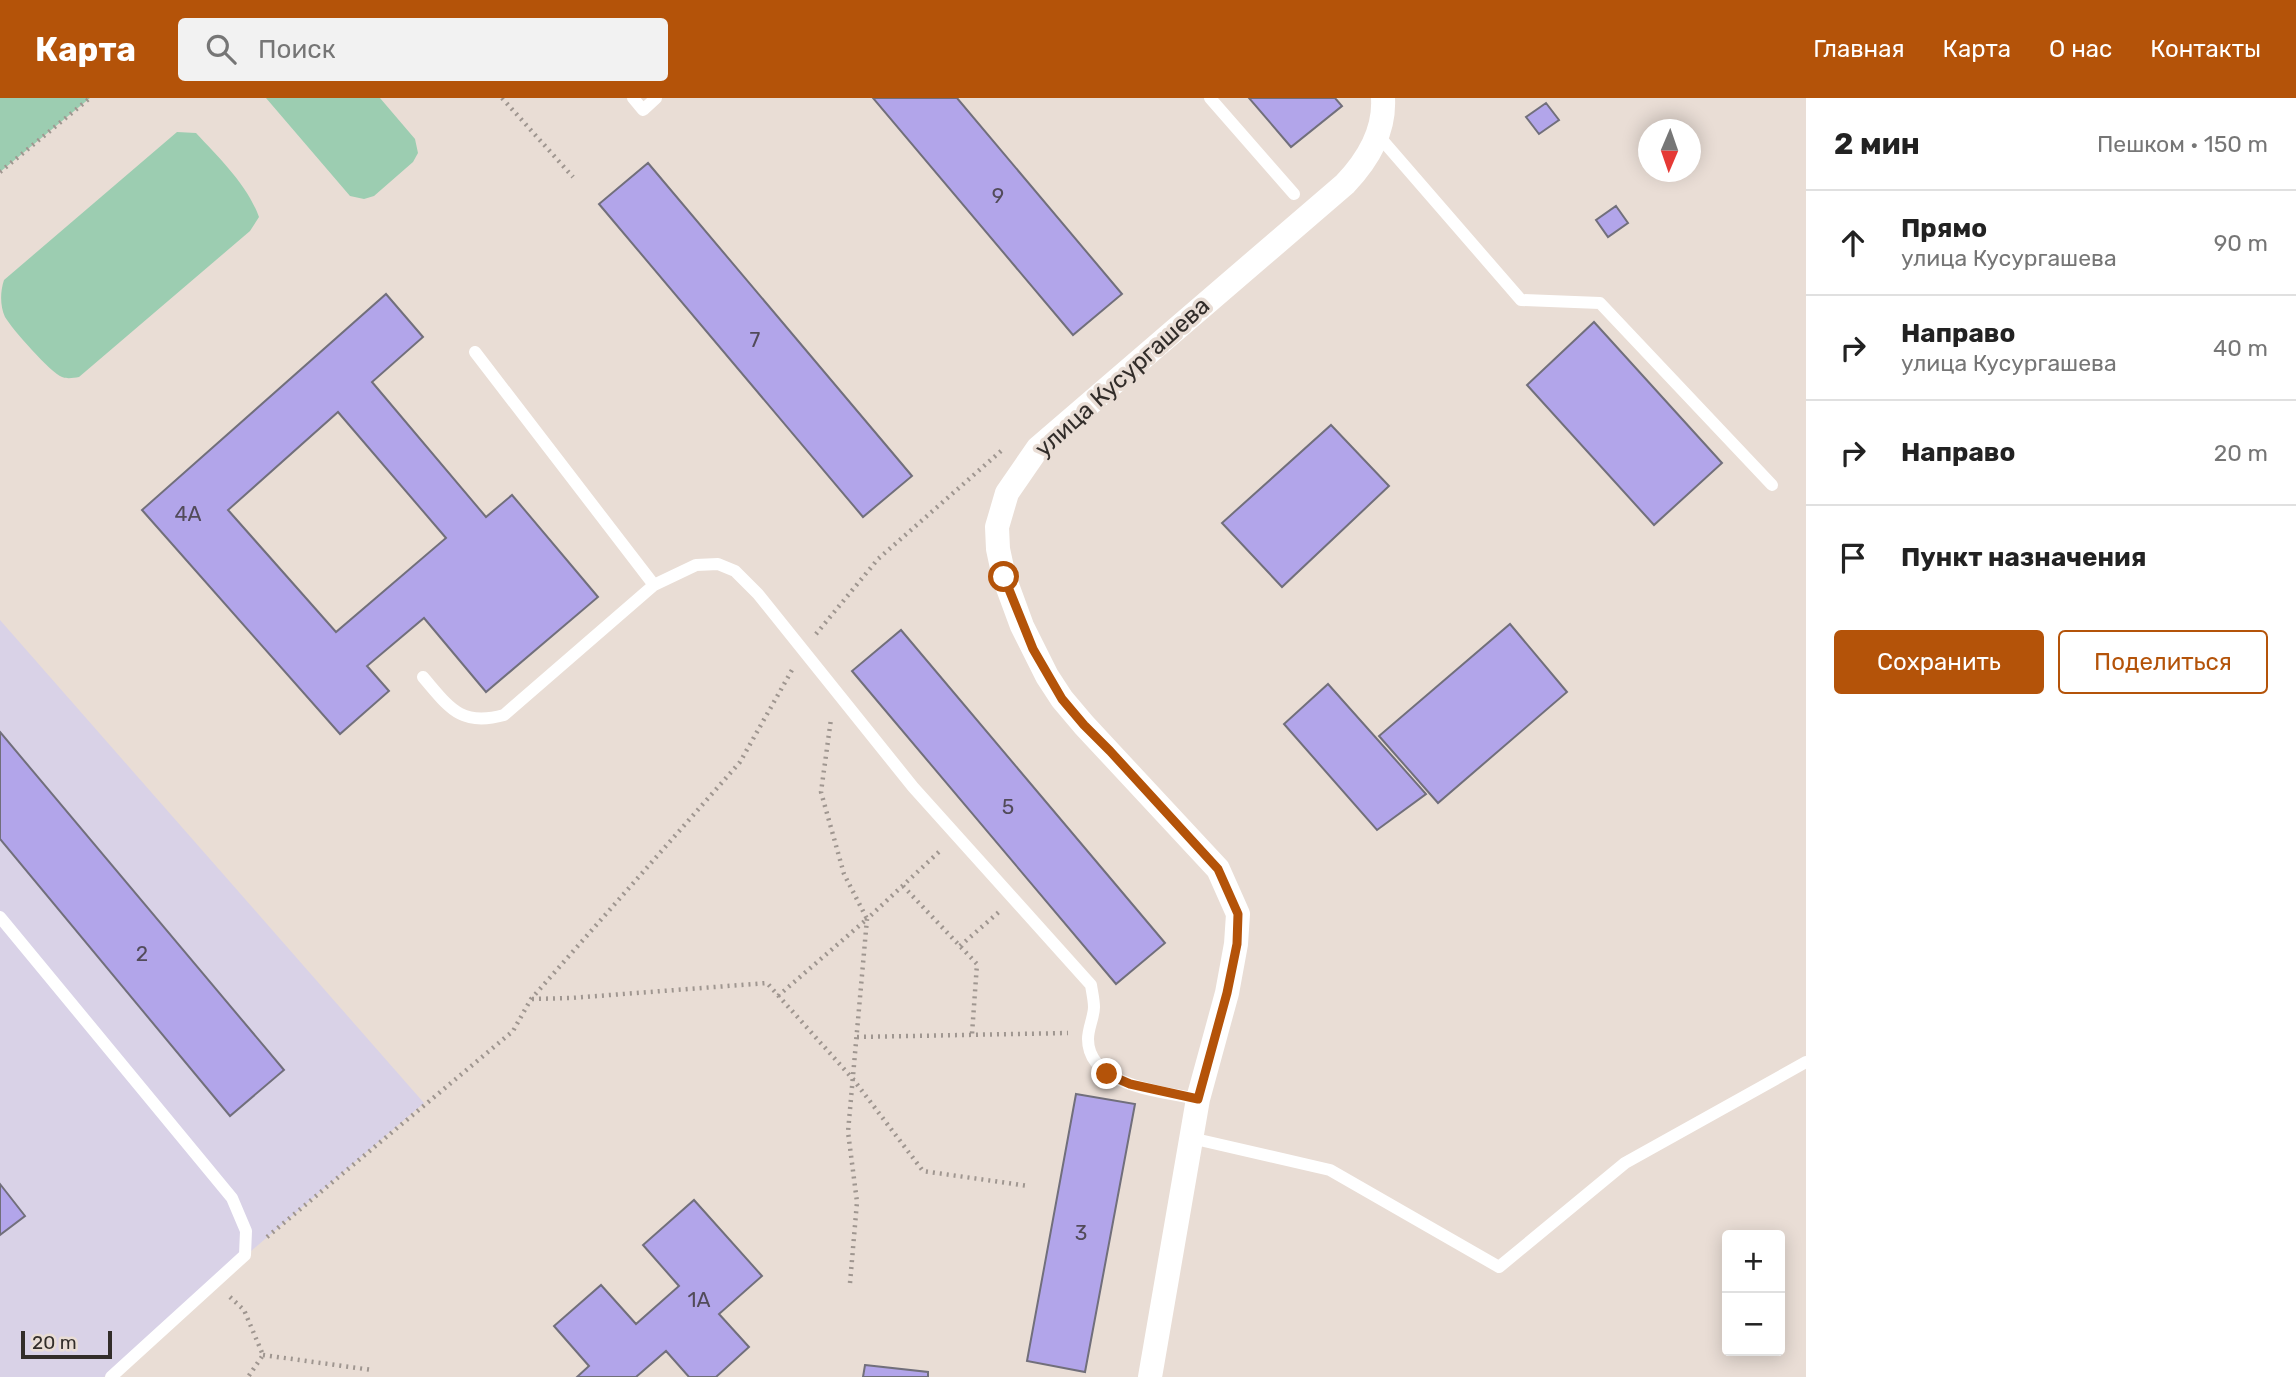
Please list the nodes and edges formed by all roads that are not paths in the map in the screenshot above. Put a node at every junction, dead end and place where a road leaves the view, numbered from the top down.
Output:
1 (633, 98) edge
2 (656, 98) edge
3 (1210, 98) edge
4 (1383, 104) edge
5 (1377, 134) junction
6 (1294, 194) dead end
7 (475, 352) dead end
8 (1772, 485) dead end
9 (654, 586) junction
10 (423, 677) dead end
11 (0, 917) edge
12 (1806, 1062) edge
13 (1198, 1099) junction
14 (1191, 1138) junction
15 (111, 1377) edge
16 (1150, 1377) edge

1 - 2 lane
3 - 6 lane
4 - 5 street, улица Кусургашева
5 - 8 lane
5 - 13 street, улица Кусургашева
7 - 9 lane
9 - 10 lane
9 - 13 lane
11 - 15 lane
12 - 14 lane
13 - 14 street, улица Кусургашева
14 - 16 street, улица Кусургашева

